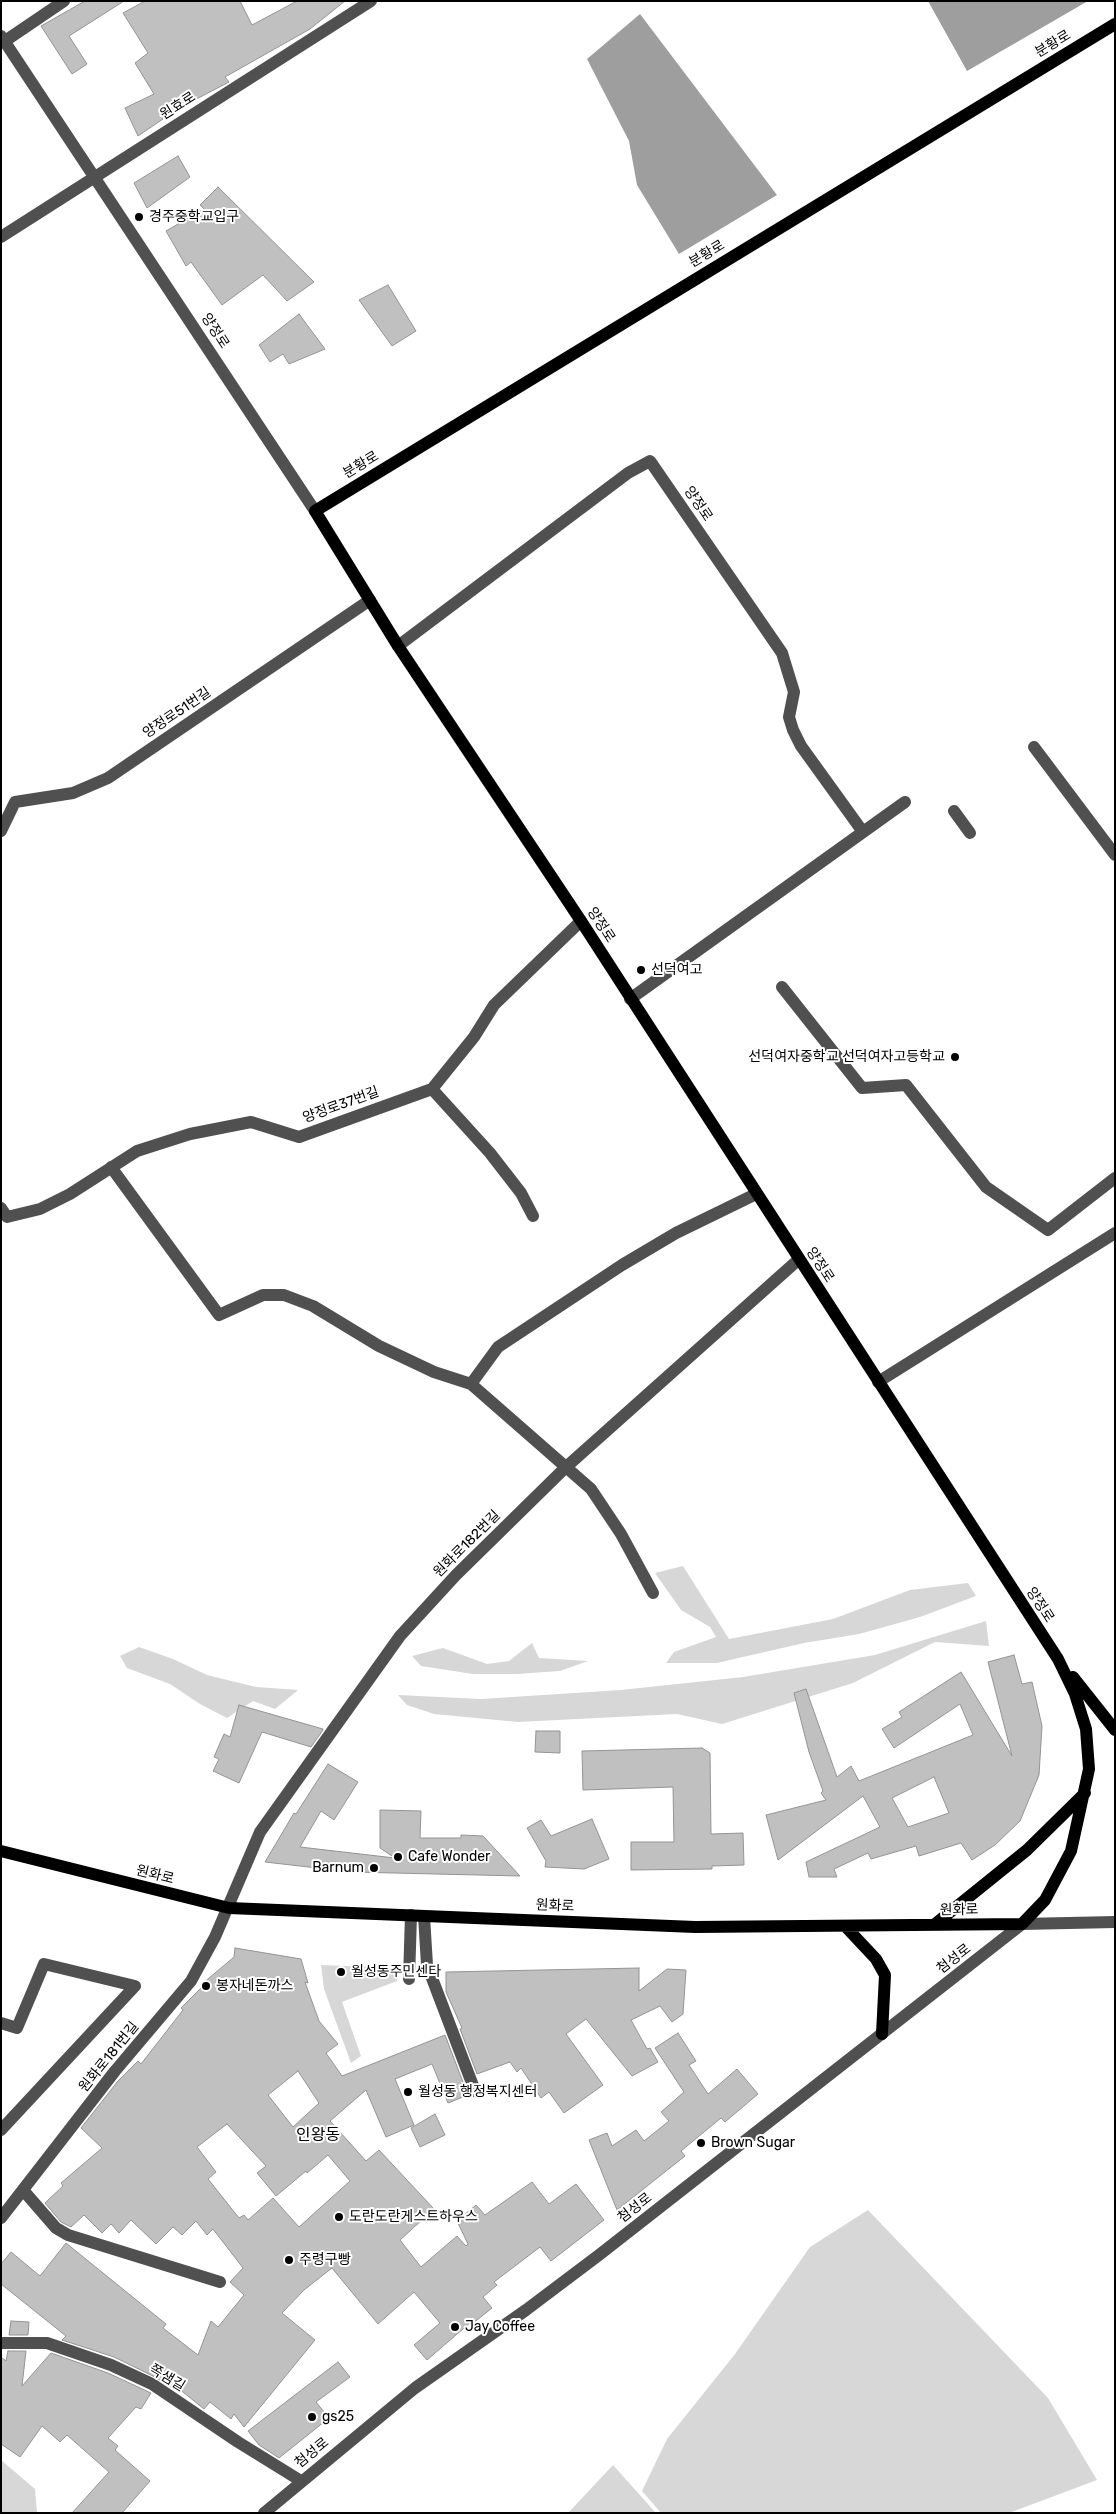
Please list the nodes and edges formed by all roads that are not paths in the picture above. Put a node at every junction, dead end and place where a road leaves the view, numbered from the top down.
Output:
1 (64, 1) edge
2 (371, 1) edge
3 (352, 6) edge
4 (1115, 24) edge
5 (3, 39) edge
6 (95, 177) junction
7 (1, 236) edge
8 (315, 511) junction
9 (370, 600) junction
10 (398, 646) junction
11 (1034, 747) dead end
12 (905, 802) dead end
13 (954, 811) dead end
14 (1, 831) edge
15 (864, 832) junction
16 (970, 833) dead end
17 (1115, 855) edge
18 (581, 921) junction
19 (782, 987) dead end
20 (630, 999) junction
21 (432, 1089) junction
22 (111, 1168) junction
23 (1115, 1178) edge
24 (756, 1194) junction
25 (1, 1208) edge
26 (533, 1216) dead end
27 (1115, 1233) edge
28 (798, 1260) junction
29 (878, 1382) junction
30 (471, 1384) junction
31 (565, 1468) junction
32 (653, 1593) dead end
33 (1058, 1659) junction
34 (1115, 1730) edge
35 (1085, 1794) junction
36 (1, 1851) edge
37 (229, 1908) junction
38 (417, 1915) junction
39 (1115, 1922) edge
40 (1022, 1924) junction
41 (934, 1925) junction
42 (845, 1926) junction
43 (410, 1979) dead end
44 (1, 2023) edge
45 (882, 2034) junction
46 (475, 2092) dead end
47 (1, 2130) edge
48 (23, 2190) junction
49 (1, 2218) edge
50 (220, 2282) dead end
51 (1, 2343) edge
52 (301, 2481) junction
53 (264, 2513) edge

1 - 5 street
2 - 3 street, 원효로
3 - 6 street, 원효로
4 - 8 main road, 분황로
5 - 6 street, 양정로
6 - 7 street, 원효로
6 - 8 street, 양정로
8 - 9 main road, 양정로
9 - 10 main road, 양정로
9 - 14 street, 양정로51번길
10 - 15 street, 양정로
10 - 18 main road, 양정로
11 - 17 street
12 - 15 street
13 - 16 street
15 - 20 street
18 - 20 main road, 양정로
18 - 21 street
19 - 23 street
20 - 24 main road, 양정로
21 - 22 street, 양정로37번길
21 - 26 street
22 - 25 street, 양정로37번길
22 - 30 street
24 - 28 main road, 양정로
24 - 30 street
27 - 29 street
28 - 29 main road, 양정로
28 - 31 street, 원화로182번길
29 - 33 main road, 양정로
30 - 31 street
31 - 32 street
31 - 37 street, 원화로182번길
33 - 34 main road
33 - 35 main road, 양정로
35 - 40 main road, 양정로
35 - 41 main road
36 - 37 main road, 원화로
37 - 38 main road, 원화로
37 - 48 street, 원화로181번길
38 - 42 main road, 원화로
38 - 43 street
38 - 46 street
39 - 40 street, 원화로
40 - 41 main road, 원화로
40 - 45 street, 첨성로
41 - 42 main road, 원화로
42 - 45 main road
44 - 47 street
45 - 52 street, 첨성로
48 - 49 street, 원화로181번길
48 - 50 street
51 - 52 street, 쪽샘길
52 - 53 street, 첨성로

